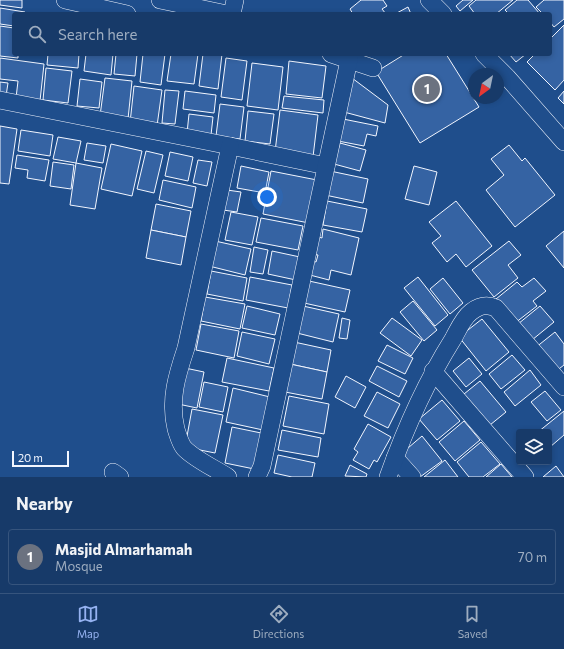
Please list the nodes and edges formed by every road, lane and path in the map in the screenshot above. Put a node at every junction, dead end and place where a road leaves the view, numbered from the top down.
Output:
1 (64, 0) edge
2 (160, 0) edge
3 (235, 0) edge
4 (429, 0) edge
5 (118, 12) edge
6 (217, 12) edge
7 (232, 12) edge
8 (441, 12) edge
9 (337, 56) edge
10 (486, 56) edge
11 (349, 60) junction
12 (373, 68) dead end
13 (0, 100) edge
14 (564, 142) edge
15 (230, 146) junction
16 (326, 166) junction
17 (433, 371) junction
18 (564, 386) edge
19 (395, 458) junction
20 (228, 477) edge
21 (257, 477) edge
22 (388, 477) edge
23 (412, 477) edge
24 (525, 477) edge

1 - 5 street
2 - 6 street
3 - 7 street
4 - 8 street
9 - 11 street
10 - 14 street
11 - 12 street
11 - 16 street
13 - 15 street
15 - 16 street
15 - 20 street
16 - 21 street
17 - 18 street
17 - 19 street
17 - 24 street
19 - 22 street
19 - 23 street

